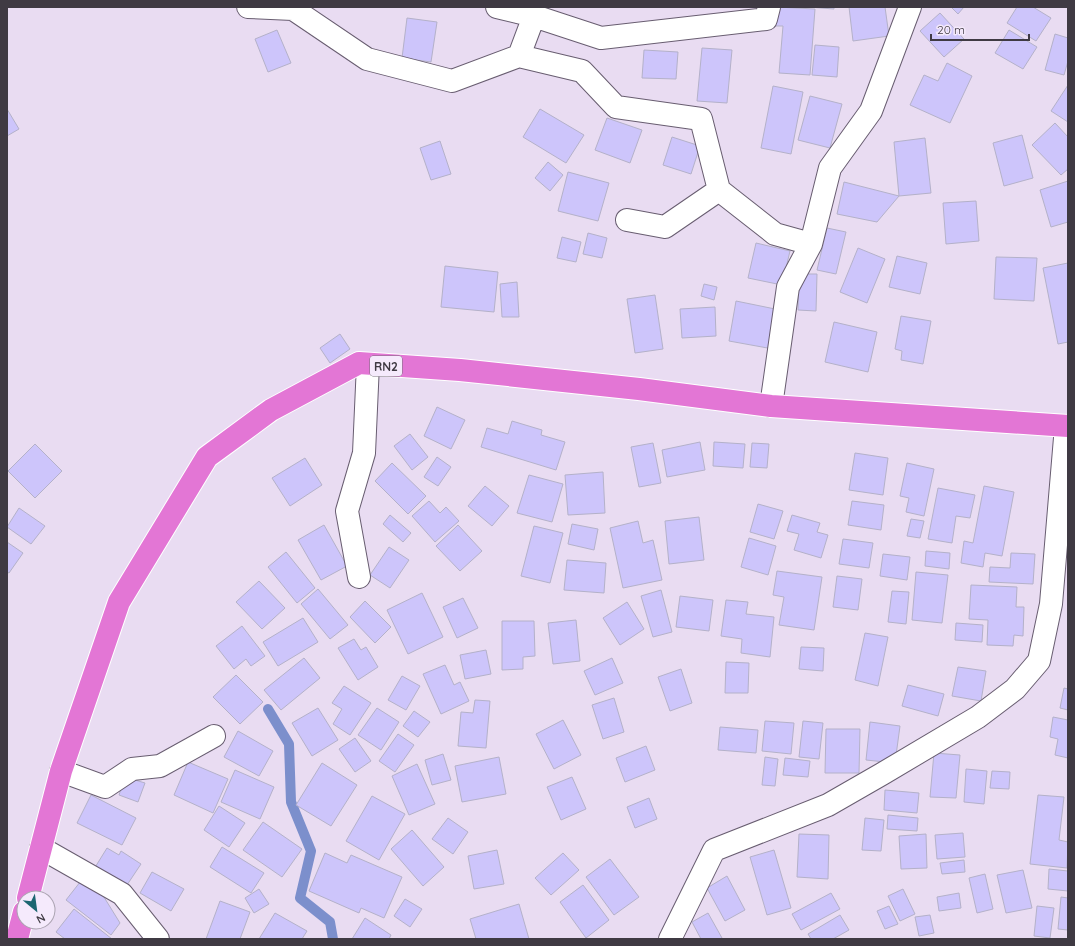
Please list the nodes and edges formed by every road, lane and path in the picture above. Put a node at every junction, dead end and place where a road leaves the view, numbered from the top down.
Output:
1 (248, 7) edge
2 (497, 7) edge
3 (769, 7) edge
4 (910, 7) edge
5 (533, 11) edge
6 (519, 56) junction
7 (719, 190) junction
8 (627, 220) dead end
9 (811, 244) junction
10 (368, 364) junction
11 (771, 406) junction
12 (1067, 426) edge
13 (359, 577) dead end
14 (214, 736) dead end
15 (61, 771) junction
16 (41, 848) junction
17 (30, 890) edge
18 (158, 939) edge
19 (670, 939) edge

1 - 6 street
2 - 5 street
3 - 5 street
4 - 9 street
5 - 6 street
6 - 7 street
7 - 8 street
7 - 9 street
9 - 11 street
10 - 11 highway, RN2
10 - 13 street
10 - 15 highway, RN2
11 - 12 highway, RN2
12 - 19 street
14 - 15 street
15 - 16 highway, RN2
16 - 17 highway, RN2
16 - 18 street

